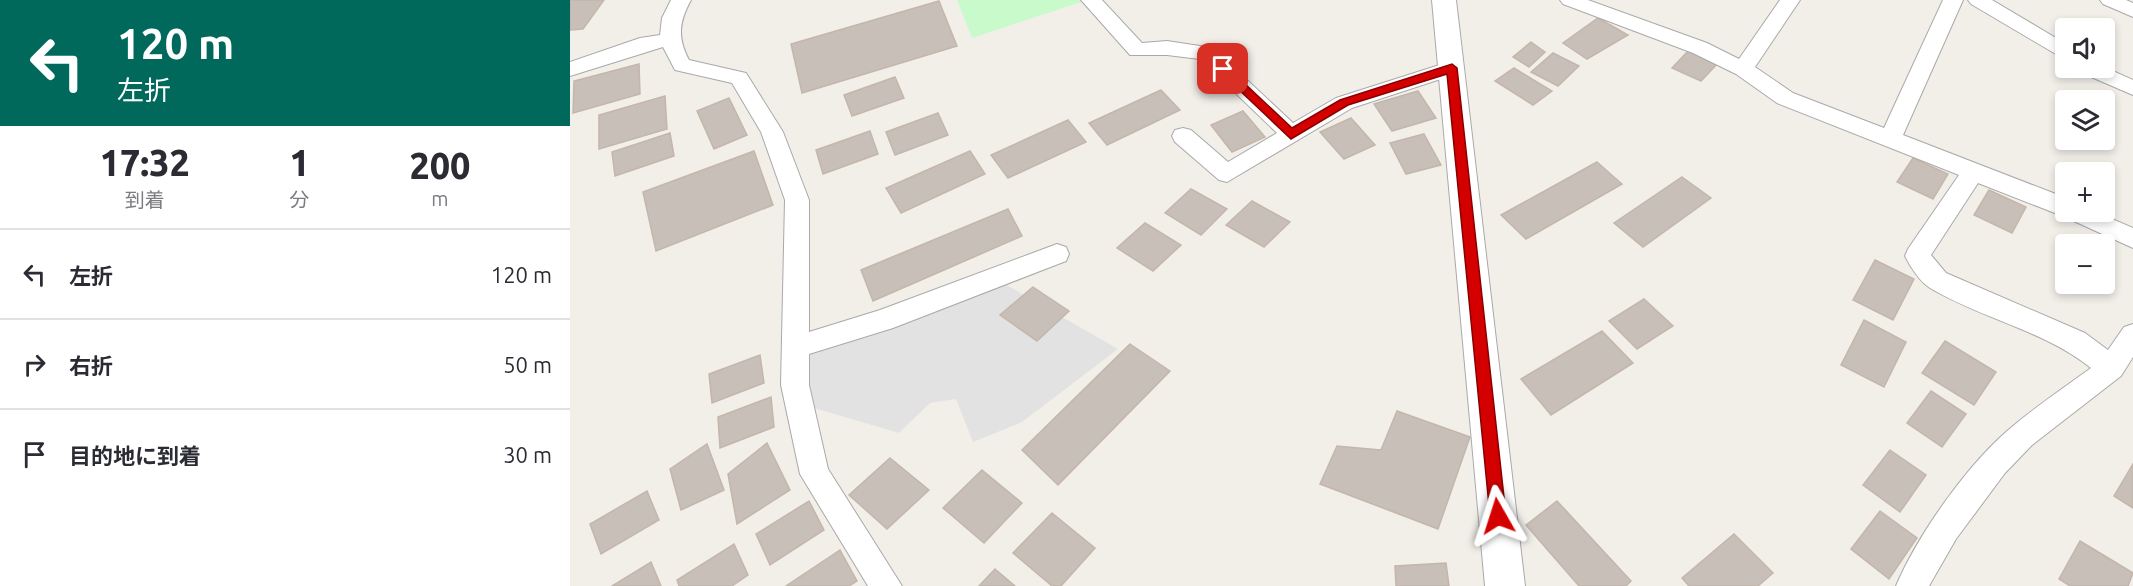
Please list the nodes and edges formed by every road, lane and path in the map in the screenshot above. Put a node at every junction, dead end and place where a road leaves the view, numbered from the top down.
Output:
1 (681, 0) edge
2 (1091, 0) edge
3 (1444, 0) edge
4 (1570, 0) edge
5 (1790, 0) edge
6 (1953, 0) edge
7 (1978, 0) edge
8 (2110, 0) edge
9 (2133, 11) edge
10 (668, 40) junction
11 (2055, 46) edge
12 (1452, 68) junction
13 (570, 69) edge
14 (1743, 69) junction
15 (2112, 78) edge
16 (2133, 88) edge
17 (1291, 134) junction
18 (1183, 136) dead end
19 (1890, 140) junction
20 (1974, 171) junction
21 (2055, 204) edge
22 (2098, 222) edge
23 (2133, 237) edge
24 (1057, 254) dead end
25 (2133, 336) edge
26 (796, 347) junction
27 (2111, 368) junction
28 (886, 586) edge
29 (1504, 586) edge
30 (1912, 586) edge

1 - 10 street
2 - 17 street
3 - 12 street
4 - 14 street
5 - 14 street
6 - 19 street
7 - 11 street
8 - 9 street
10 - 13 street
10 - 26 street
12 - 17 street
12 - 29 street
14 - 19 street
15 - 16 street
17 - 18 street
19 - 20 street
20 - 21 street
20 - 27 street
22 - 23 street
24 - 26 street
25 - 27 street
26 - 28 street
27 - 30 street

